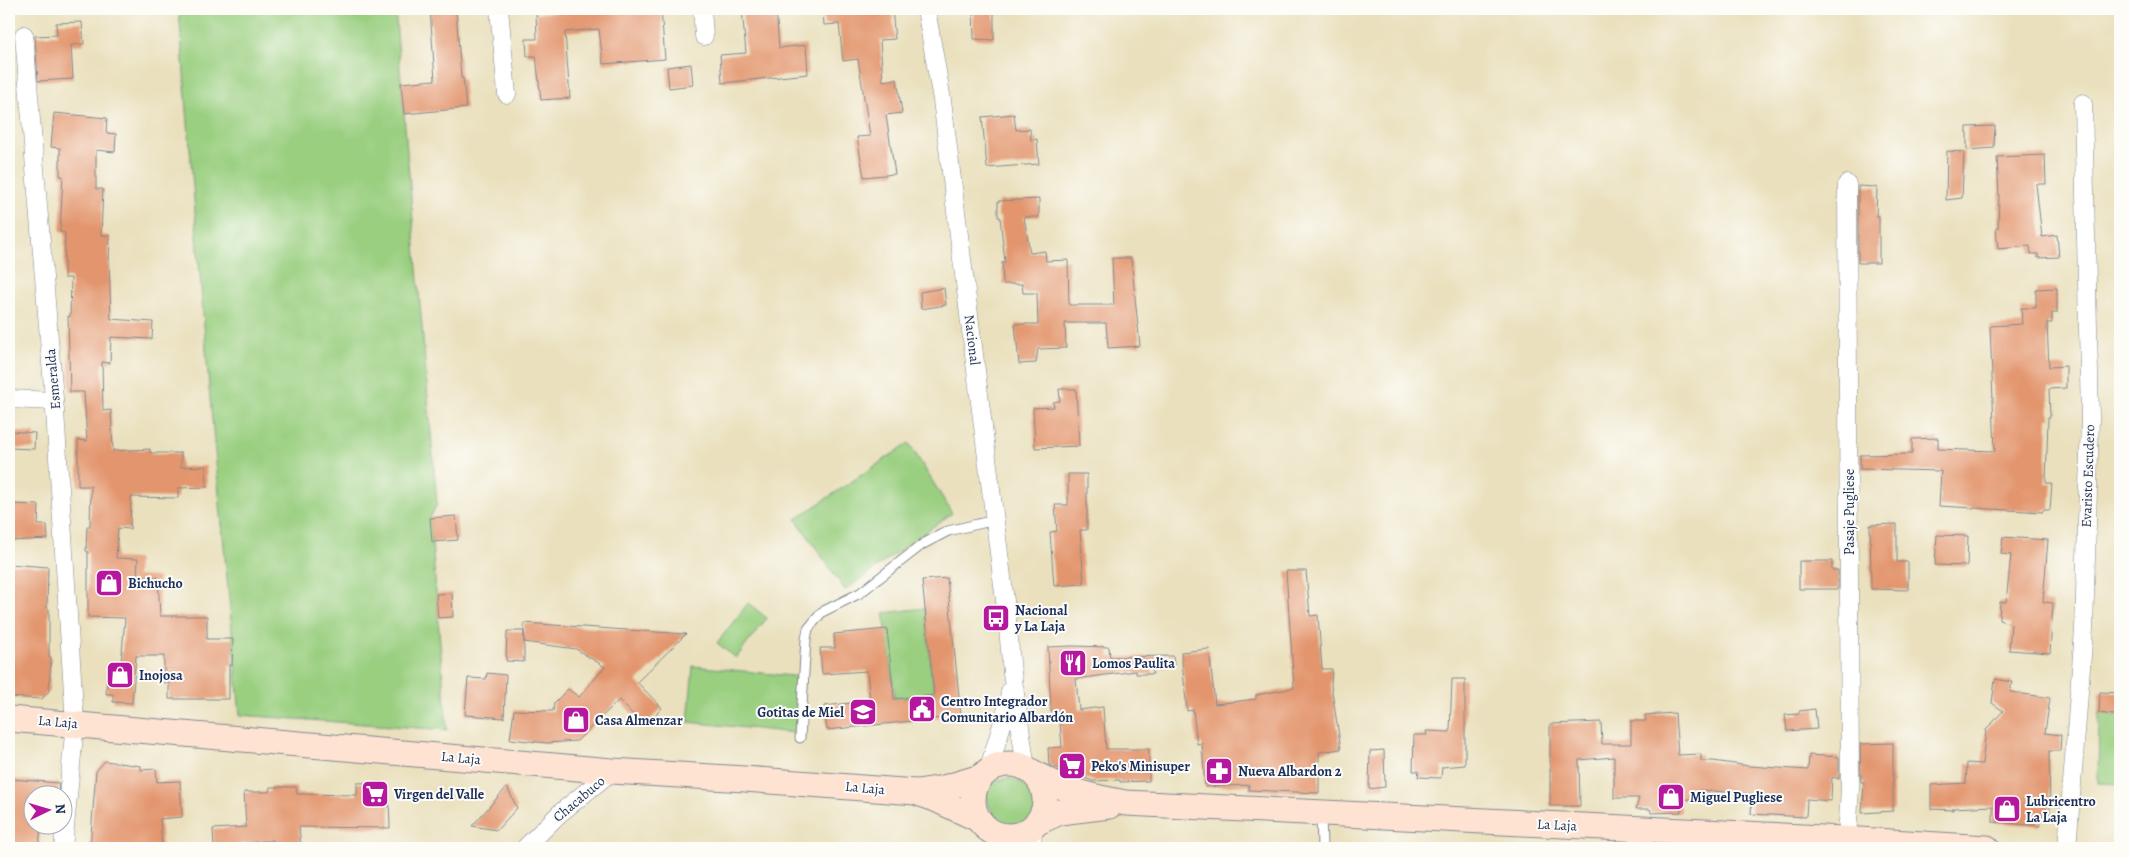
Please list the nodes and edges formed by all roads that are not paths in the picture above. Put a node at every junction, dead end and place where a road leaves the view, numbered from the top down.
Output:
1 (499, 9) edge
2 (702, 9) edge
3 (926, 9) edge
4 (24, 35) dead end
5 (704, 36) dead end
6 (507, 94) dead end
7 (2083, 103) dead end
8 (1847, 184) dead end
9 (9, 399) edge
10 (54, 401) junction
11 (995, 520) junction
12 (1012, 673) junction
13 (9, 719) edge
14 (75, 724) junction
15 (800, 738) dead end
16 (1029, 770) junction
17 (612, 771) junction
18 (985, 774) junction
19 (915, 792) junction
20 (1126, 803) junction
21 (1320, 813) junction
22 (993, 833) edge
23 (1034, 833) edge
24 (1844, 842) edge
25 (63, 848) edge
26 (525, 848) edge
27 (1322, 848) edge
28 (1987, 848) edge
29 (2067, 848) edge

1 - 6 street
2 - 5 street
3 - 11 street, Nacional
4 - 10 street, Esmeralda
7 - 29 street, Evaristo Escudero
8 - 24 street, Pasaje Pugliese
9 - 10 street
10 - 14 street, Esmeralda
11 - 12 street, Nacional
11 - 15 lane
12 - 16 street, Nacional
12 - 18 street, Nacional
13 - 14 main road, La Laja
14 - 17 main road, La Laja
14 - 25 street, Esmeralda
16 - 18 main road
16 - 20 main road, La Laja
16 - 23 main road
17 - 19 main road, La Laja
17 - 26 street, Chacabuco
18 - 19 main road, La Laja
18 - 22 main road
19 - 22 main road, La Laja
20 - 21 main road, La Laja
20 - 23 main road, La Laja
21 - 24 main road, La Laja
21 - 27 lane
22 - 23 main road
24 - 28 main road, La Laja

